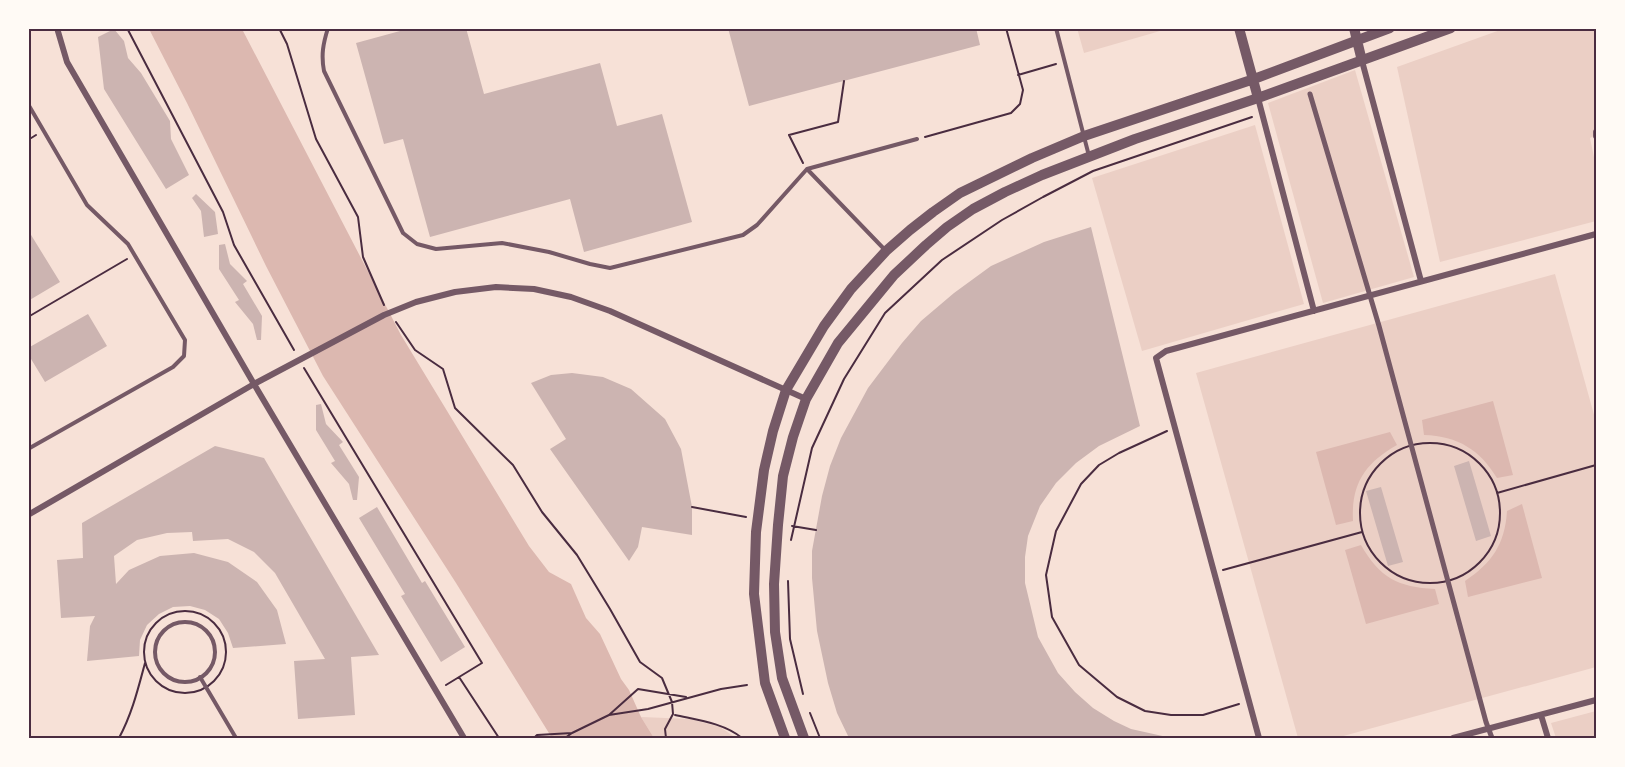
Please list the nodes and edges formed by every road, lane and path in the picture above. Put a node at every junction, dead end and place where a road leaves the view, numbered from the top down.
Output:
1 (57, 28) edge
2 (127, 28) edge
3 (279, 28) edge
4 (328, 28) edge
5 (1006, 28) edge
6 (1056, 28) edge
7 (1239, 28) edge
8 (1353, 28) edge
9 (1390, 28) edge
10 (1450, 28) edge
11 (1357, 41) junction
12 (1065, 61) junction
13 (1362, 61) junction
14 (1018, 75) junction
15 (1254, 80) junction
16 (844, 81) dead end
17 (1310, 94) dead end
18 (1258, 98) junction
19 (28, 105) edge
20 (1262, 113) junction
21 (1084, 136) junction
22 (917, 139) joint
23 (1089, 156) junction
24 (807, 169) junction
25 (1596, 234) edge
26 (886, 251) junction
27 (135, 255) junction
28 (1421, 282) junction
29 (1369, 296) junction
30 (384, 305) dead end
31 (1314, 311) junction
32 (390, 314) dead end
33 (28, 317) edge
34 (295, 353) dead end
35 (301, 363) dead end
36 (254, 384) junction
37 (786, 390) junction
38 (806, 399) junction
39 (1175, 428) junction
40 (28, 449) edge
41 (1596, 465) edge
42 (1497, 493) dead end
43 (28, 515) edge
44 (1363, 531) dead end
45 (790, 543) dead end
46 (1214, 572) junction
47 (788, 575) dead end
48 (145, 663) junction
49 (200, 677) junction
50 (459, 677) junction
51 (747, 685) dead end
52 (436, 691) junction
53 (669, 694) junction
54 (689, 698) junction
55 (804, 699) dead end
56 (1596, 700) edge
57 (1249, 701) junction
58 (672, 702) junction
59 (808, 709) dead end
60 (673, 714) junction
61 (609, 715) junction
62 (1541, 715) junction
63 (1490, 729) junction
64 (572, 733) junction
65 (119, 738) edge
66 (236, 738) edge
67 (464, 738) edge
68 (498, 738) edge
69 (534, 738) edge
70 (565, 738) edge
71 (666, 738) edge
72 (742, 738) edge
73 (785, 738) edge
74 (804, 738) edge
75 (820, 738) edge
76 (1259, 738) edge
77 (1453, 738) edge
78 (1492, 738) edge
79 (1548, 738) edge

1 - 36 street
2 - 34 path
3 - 30 path
4 - 24 lane
5 - 14 path
6 - 12 lane
7 - 15 street
8 - 11 street
9 - 11 street
10 - 13 street
11 - 13 street
11 - 15 street
12 - 14 path
12 - 21 lane
13 - 18 street
13 - 28 street
14 - 22 path
15 - 18 street
15 - 21 street
16 - 24 path
17 - 29 street
18 - 20 street
18 - 23 street
19 - 27 lane
20 - 31 street
20 - 45 path
21 - 23 lane
21 - 26 street
22 - 24 lane
23 - 38 street
24 - 26 lane
25 - 28 street
26 - 37 street
27 - 33 path
27 - 40 lane
28 - 29 street
29 - 31 street
29 - 63 street
31 - 39 street
32 - 53 path
35 - 50 path
36 - 37 street
36 - 43 street
36 - 52 street
37 - 38 street
37 - 73 street
38 - 74 street
39 - 46 street
39 - 57 path
41 - 42 path
44 - 46 path
46 - 57 street
47 - 55 path
48 - 48 path
48 - 65 path
49 - 49 lane
49 - 66 lane
50 - 52 path
50 - 68 path
51 - 54 path
52 - 67 street
53 - 54 path
53 - 58 path
53 - 61 path
54 - 58 path
56 - 62 street
57 - 76 street
58 - 60 path
58 - 61 path
59 - 75 path
60 - 71 path
60 - 72 path
61 - 64 path
62 - 63 street
62 - 79 street
63 - 77 street
63 - 78 street
64 - 69 path
64 - 70 path

